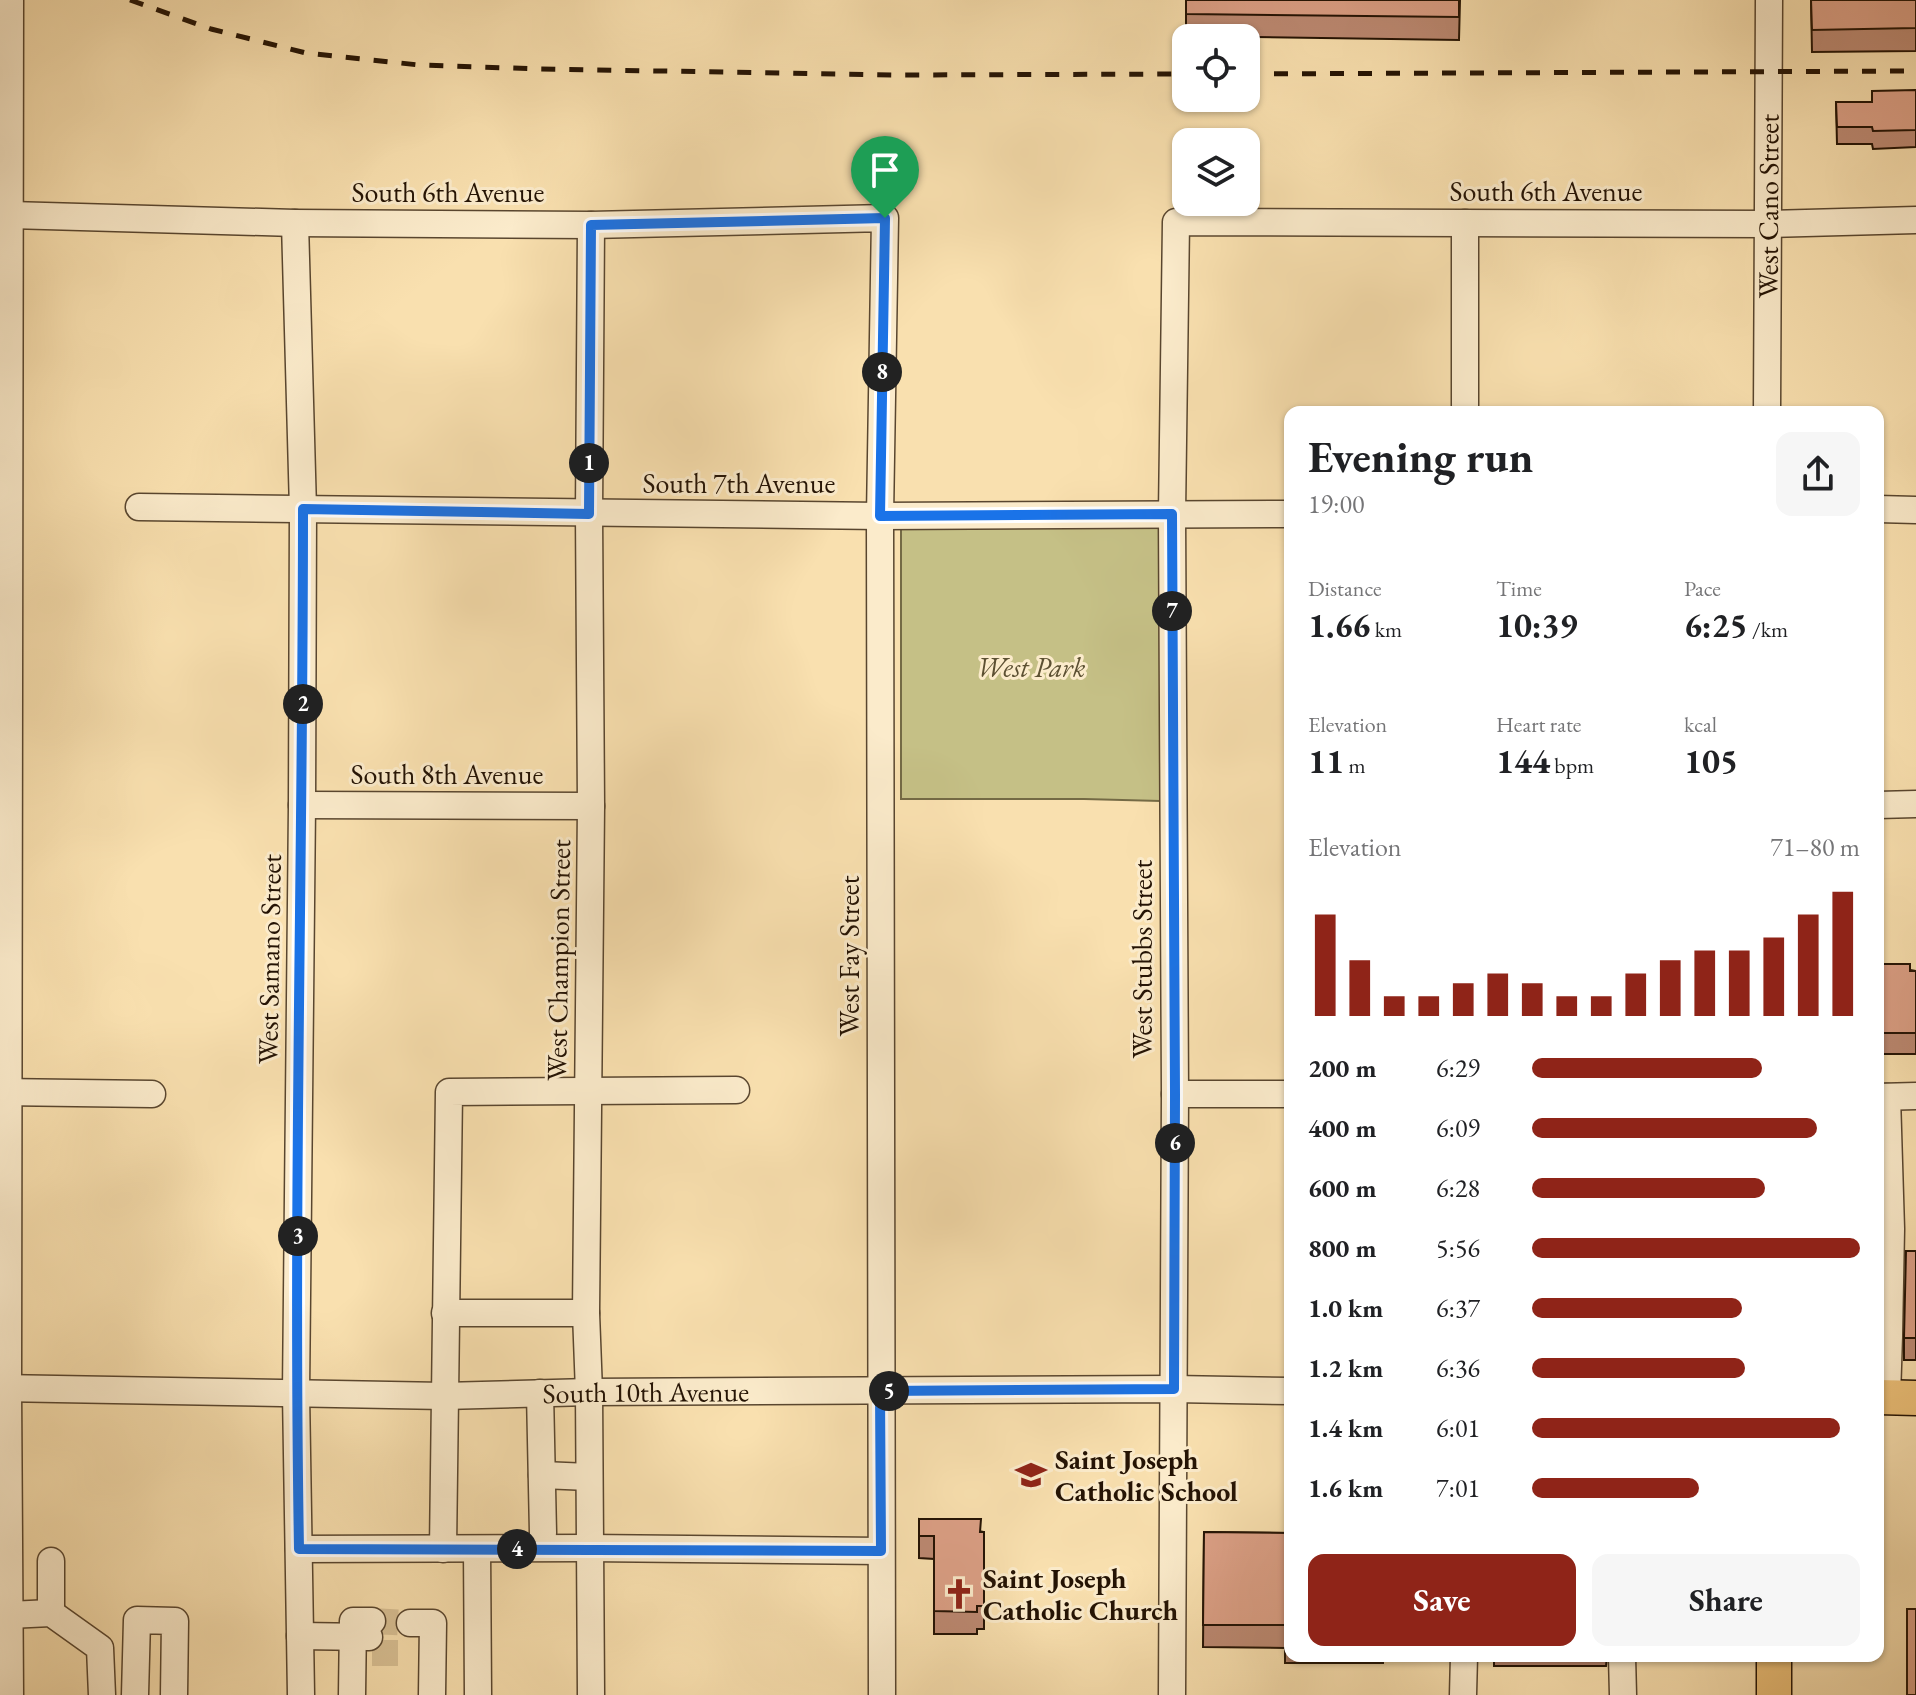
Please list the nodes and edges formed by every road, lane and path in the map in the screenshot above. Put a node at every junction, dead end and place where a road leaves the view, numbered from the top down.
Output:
1 (10, 0) edge
2 (1769, 0) edge
3 (5, 24) edge
4 (7, 208) edge
5 (885, 218) joint
6 (1916, 220) edge
7 (1176, 222) joint
8 (295, 223) junction
9 (1465, 223) junction
10 (1768, 224) junction
11 (591, 225) junction
12 (1465, 406) edge
13 (1767, 406) edge
14 (5, 460) edge
15 (139, 507) dead end
16 (303, 509) junction
17 (1884, 509) edge
18 (1916, 510) edge
19 (589, 514) junction
20 (1172, 514) junction
21 (1284, 514) edge
22 (880, 516) junction
23 (5, 799) edge
24 (1916, 804) edge
25 (302, 805) junction
26 (1884, 805) edge
27 (591, 806) junction
28 (736, 1090) dead end
29 (5, 1092) edge
30 (589, 1092) junction
31 (152, 1094) dead end
32 (1175, 1094) junction
33 (1284, 1094) edge
34 (1916, 1096) edge
35 (1884, 1097) edge
36 (445, 1313) junction
37 (586, 1313) junction
38 (1884, 1341) edge
39 (4, 1388) edge
40 (1174, 1389) junction
41 (880, 1391) junction
42 (1284, 1391) edge
43 (589, 1392) junction
44 (296, 1393) junction
45 (540, 1393) junction
46 (444, 1396) junction
47 (1894, 1398) edge
48 (542, 1475) junction
49 (589, 1477) junction
50 (543, 1533) dead end
51 (4, 1538) edge
52 (588, 1548) junction
53 (299, 1549) junction
54 (443, 1549) junction
55 (881, 1551) junction
56 (51, 1561) dead end
57 (475, 1587) junction
58 (51, 1613) junction
59 (9, 1615) junction
60 (300, 1636) junction
61 (419, 1641) dead end
62 (1464, 1662) edge
63 (1622, 1662) edge
64 (1774, 1662) edge
65 (10, 1695) edge
66 (102, 1695) edge
67 (135, 1695) edge
68 (174, 1695) edge
69 (301, 1695) edge
70 (352, 1695) edge
71 (432, 1695) edge
72 (478, 1695) edge
73 (591, 1695) edge
74 (882, 1695) edge
75 (1172, 1695) edge
76 (1463, 1695) edge
77 (1623, 1695) edge
78 (1774, 1695) edge

1 - 3 street
2 - 10 street, West Cano Street
3 - 4 street
4 - 8 street, South 6th Avenue
4 - 14 street
5 - 11 street, South 6th Avenue
5 - 22 street, West Fay Street
6 - 10 street, South 6th Avenue
7 - 9 street, South 6th Avenue
7 - 20 street, West Stubbs Street
8 - 11 street, South 6th Avenue
8 - 16 street, West Samano Street
9 - 10 street, South 6th Avenue
9 - 12 street
10 - 13 street, West Cano Street
11 - 19 street, West Champion Street
14 - 23 street
15 - 16 street, South 7th Avenue
16 - 19 street, South 7th Avenue
16 - 25 street, West Samano Street
17 - 18 street
19 - 22 street, South 7th Avenue
19 - 27 street, West Champion Street
20 - 21 street, South 7th Avenue
20 - 22 street, South 7th Avenue
20 - 32 street, West Stubbs Street
22 - 41 street, West Fay Street
23 - 29 street
24 - 26 street
25 - 27 street, South 8th Avenue
25 - 44 street, West Samano Street
27 - 30 street, West Champion Street
28 - 30 street
29 - 31 street
29 - 39 street
30 - 36 street
30 - 37 street, West Champion Street
32 - 33 street
32 - 40 street, West Stubbs Street
34 - 35 street
36 - 37 street
36 - 46 street
37 - 43 street, West Champion Street
38 - 47 street
39 - 44 street, South 10th Avenue
39 - 51 street
40 - 41 street, South 10th Avenue
40 - 42 street, South 10th Avenue
40 - 75 street, West Stubbs Street
41 - 43 street, South 10th Avenue
41 - 55 street, West Fay Street
43 - 45 street, South 10th Avenue
43 - 49 street, West Champion Street
44 - 46 street, South 10th Avenue
44 - 53 street, West Samano Street
45 - 46 street, South 10th Avenue
45 - 48 street
46 - 54 street
48 - 49 street
48 - 50 street
49 - 52 street, West Champion Street
51 - 59 street
52 - 55 street
52 - 57 street
52 - 73 street, West Champion Street
53 - 54 street
53 - 60 street, West Samano Street
54 - 57 street
55 - 74 street, West Fay Street
56 - 58 street
57 - 72 street
58 - 59 street
58 - 66 street
59 - 65 street
60 - 69 street, West Samano Street
60 - 70 street
61 - 71 street
62 - 76 street
63 - 77 street
64 - 78 main road
67 - 68 street

